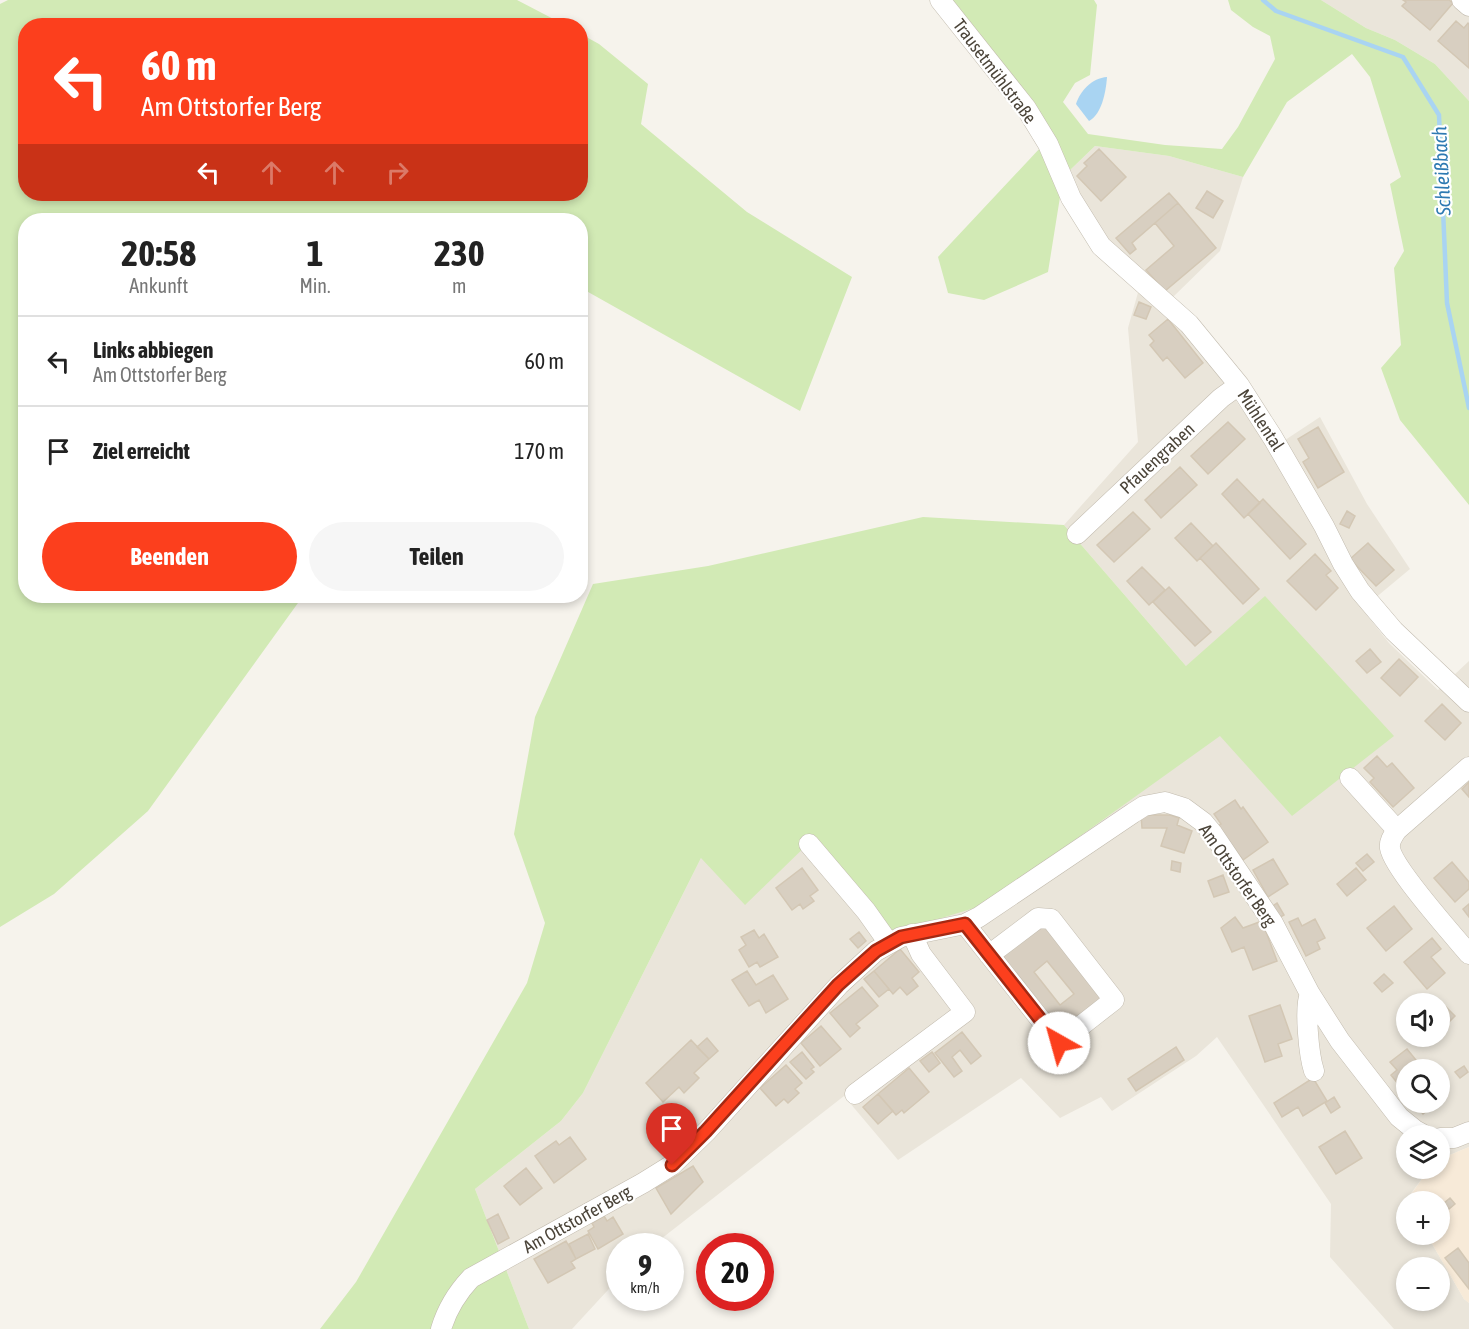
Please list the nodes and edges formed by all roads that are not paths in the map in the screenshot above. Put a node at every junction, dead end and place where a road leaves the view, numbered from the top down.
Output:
1 (940, 0) edge
2 (1462, 0) edge
3 (1469, 6) edge
4 (1048, 144) joint
5 (1239, 385) junction
6 (1077, 534) dead end
7 (1469, 702) edge
8 (1469, 766) edge
9 (1350, 778) dead end
10 (1397, 830) junction
11 (809, 844) dead end
12 (965, 924) junction
13 (912, 934) junction
14 (888, 942) junction
15 (1469, 954) edge
16 (989, 955) junction
17 (1310, 994) junction
18 (1314, 1071) dead end
19 (855, 1094) dead end
20 (1409, 1125) edge
21 (1469, 1132) edge
22 (1450, 1138) edge
23 (441, 1329) edge

1 - 4 street, Trausetmühlstraße
2 - 3 street
4 - 5 street, Mühlental
5 - 6 street, Pfauengraben
5 - 7 street, Mühlental
8 - 10 street
9 - 10 street
10 - 15 street
11 - 14 street
12 - 13 street, Am Ottstorfer Berg
12 - 16 street
12 - 17 street, Am Ottstorfer Berg
13 - 14 street, Am Ottstorfer Berg
13 - 19 street
14 - 23 street, Am Ottstorfer Berg
16 - 16 street
17 - 18 street
17 - 20 street, Am Ottstorfer Berg
21 - 22 street

